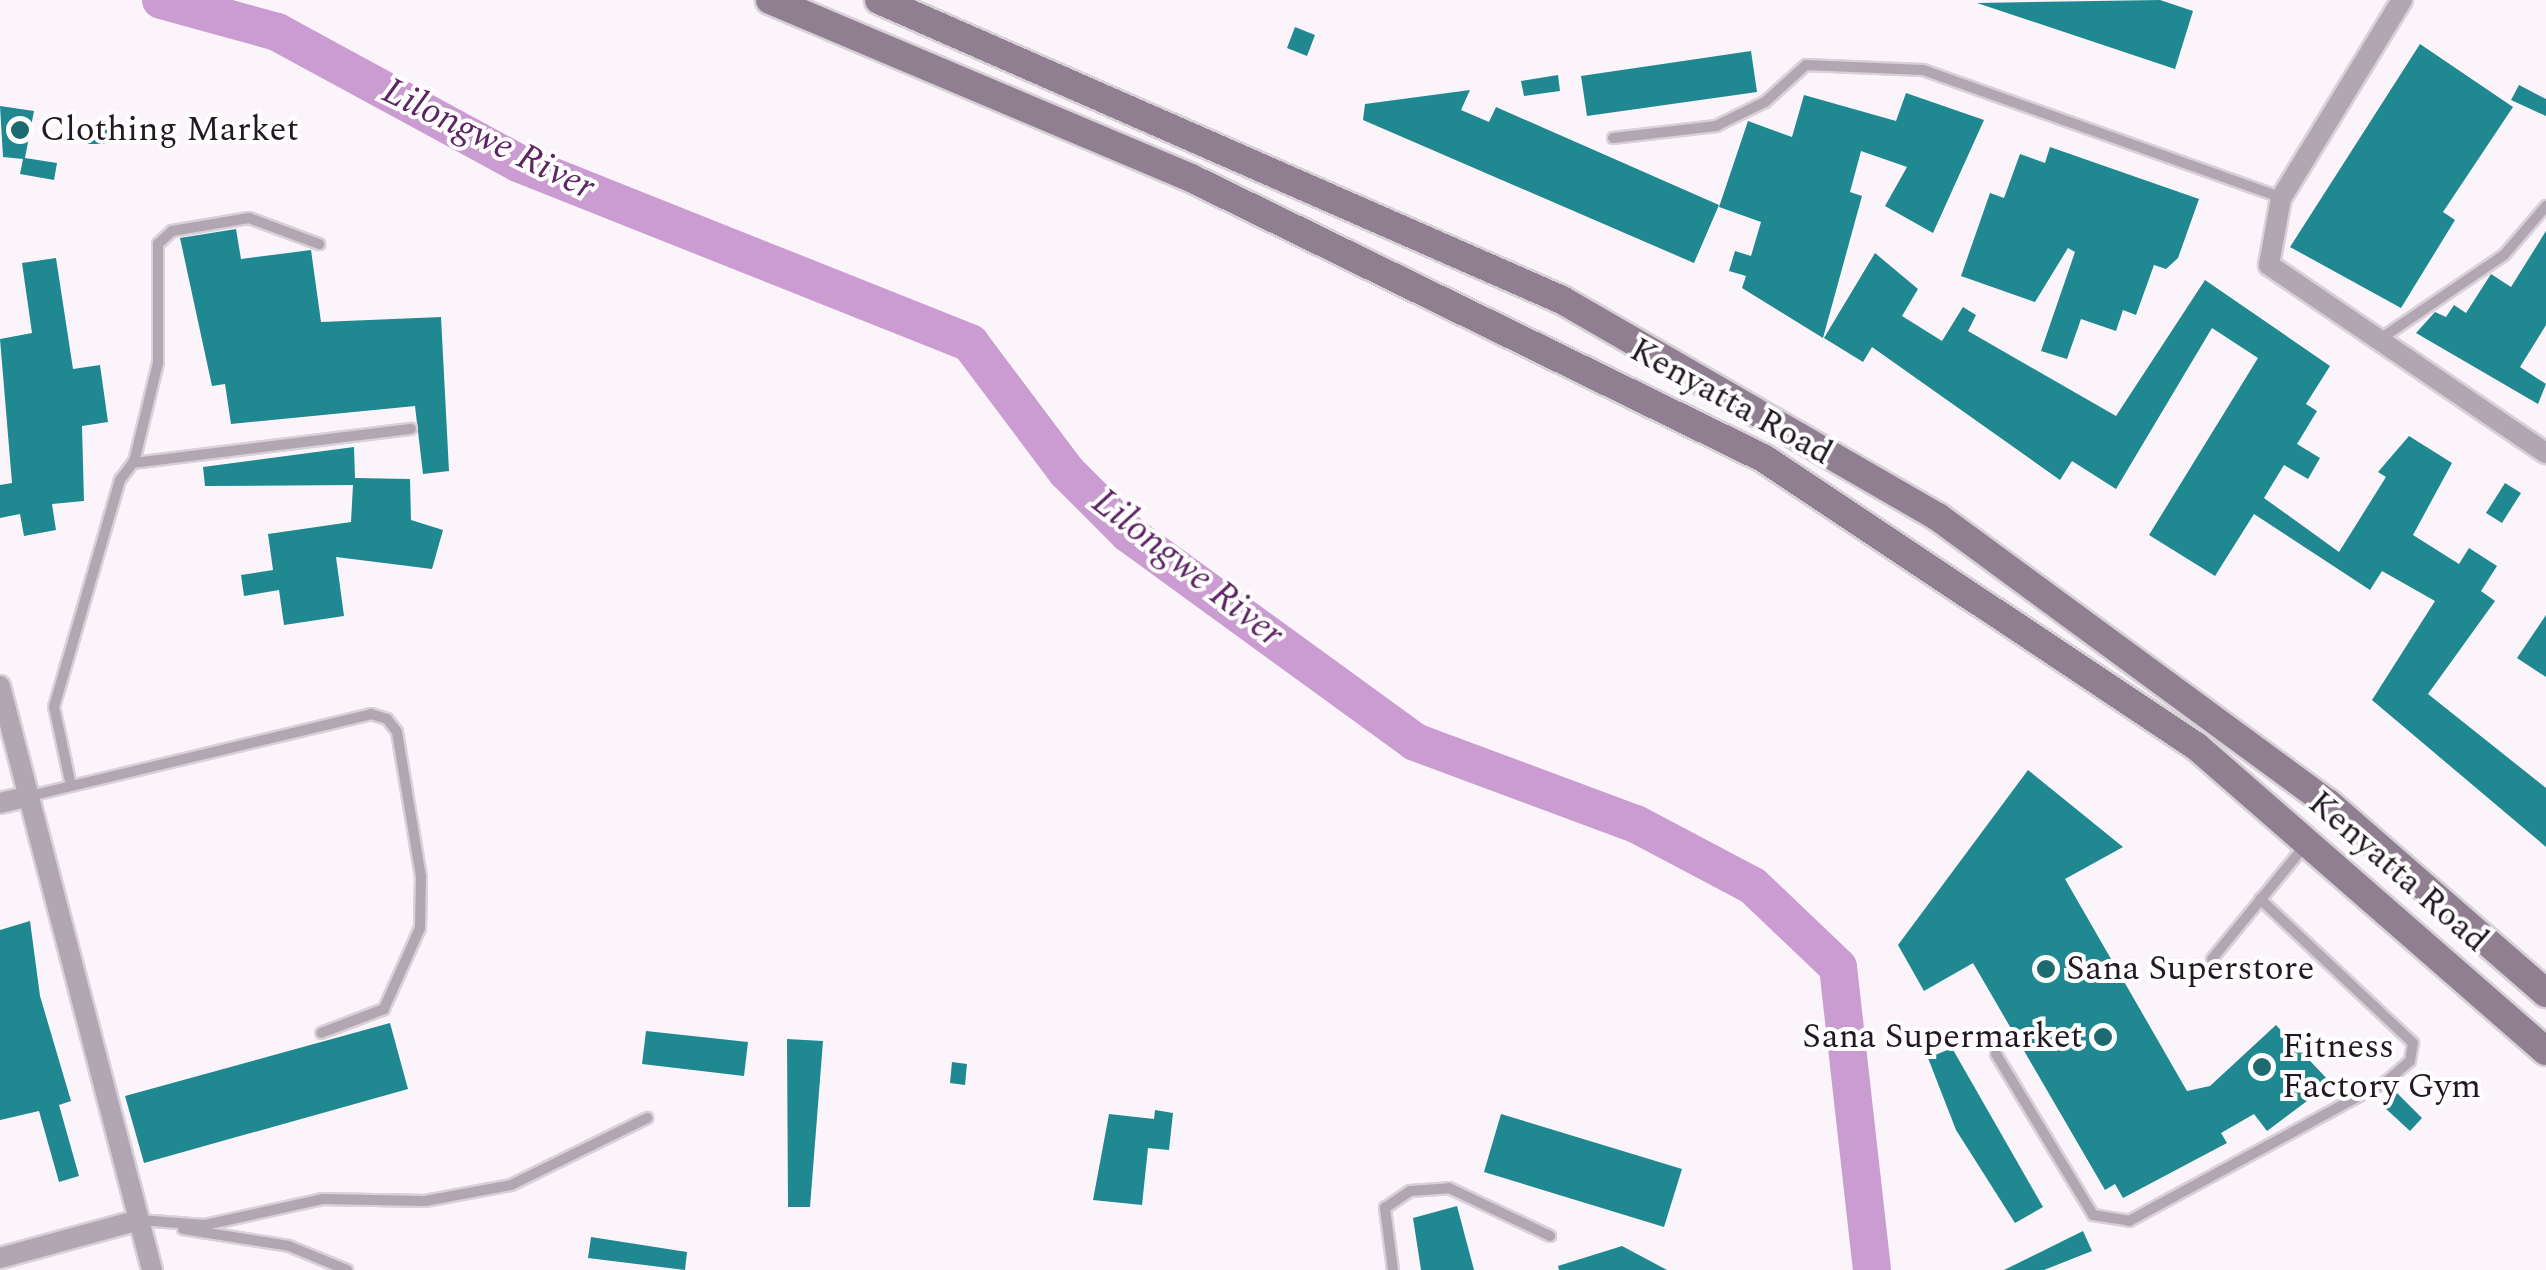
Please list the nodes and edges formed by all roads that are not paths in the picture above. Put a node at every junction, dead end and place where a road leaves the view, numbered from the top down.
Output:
1 (770, 0) edge
2 (880, 0) edge
3 (2402, 0) edge
4 (1613, 138) dead end
5 (2282, 198) junction
6 (2546, 206) edge
7 (319, 244) dead end
8 (2379, 340) junction
9 (411, 429) dead end
10 (2546, 453) edge
11 (133, 463) junction
12 (0, 686) edge
13 (71, 786) junction
14 (30, 796) junction
15 (0, 802) edge
16 (2307, 842) junction
17 (2260, 899) junction
18 (2472, 929) junction
19 (2212, 959) dead end
20 (2446, 964) junction
21 (2546, 993) edge
22 (321, 1033) dead end
23 (2546, 1051) edge
24 (1996, 1054) dead end
25 (647, 1118) dead end
26 (139, 1220) junction
27 (173, 1226) junction
28 (1550, 1236) dead end
29 (0, 1258) edge
30 (152, 1270) edge
31 (347, 1270) edge
32 (1393, 1270) edge

1 - 16 main road, Kenyatta Road
2 - 18 main road, Kenyatta Road
3 - 5 street
4 - 5 lane
5 - 8 street
6 - 8 lane
7 - 11 lane
8 - 10 street
9 - 11 lane
11 - 13 lane
12 - 14 street
13 - 14 lane
13 - 22 lane
14 - 15 street
14 - 26 street
16 - 17 lane
16 - 20 main road, Kenyatta Road
17 - 19 lane
17 - 24 lane
18 - 20 main road
18 - 21 main road, Kenyatta Road
20 - 23 main road, Kenyatta Road
25 - 27 lane
26 - 27 lane
26 - 29 street
26 - 30 street
27 - 31 lane
28 - 32 lane

